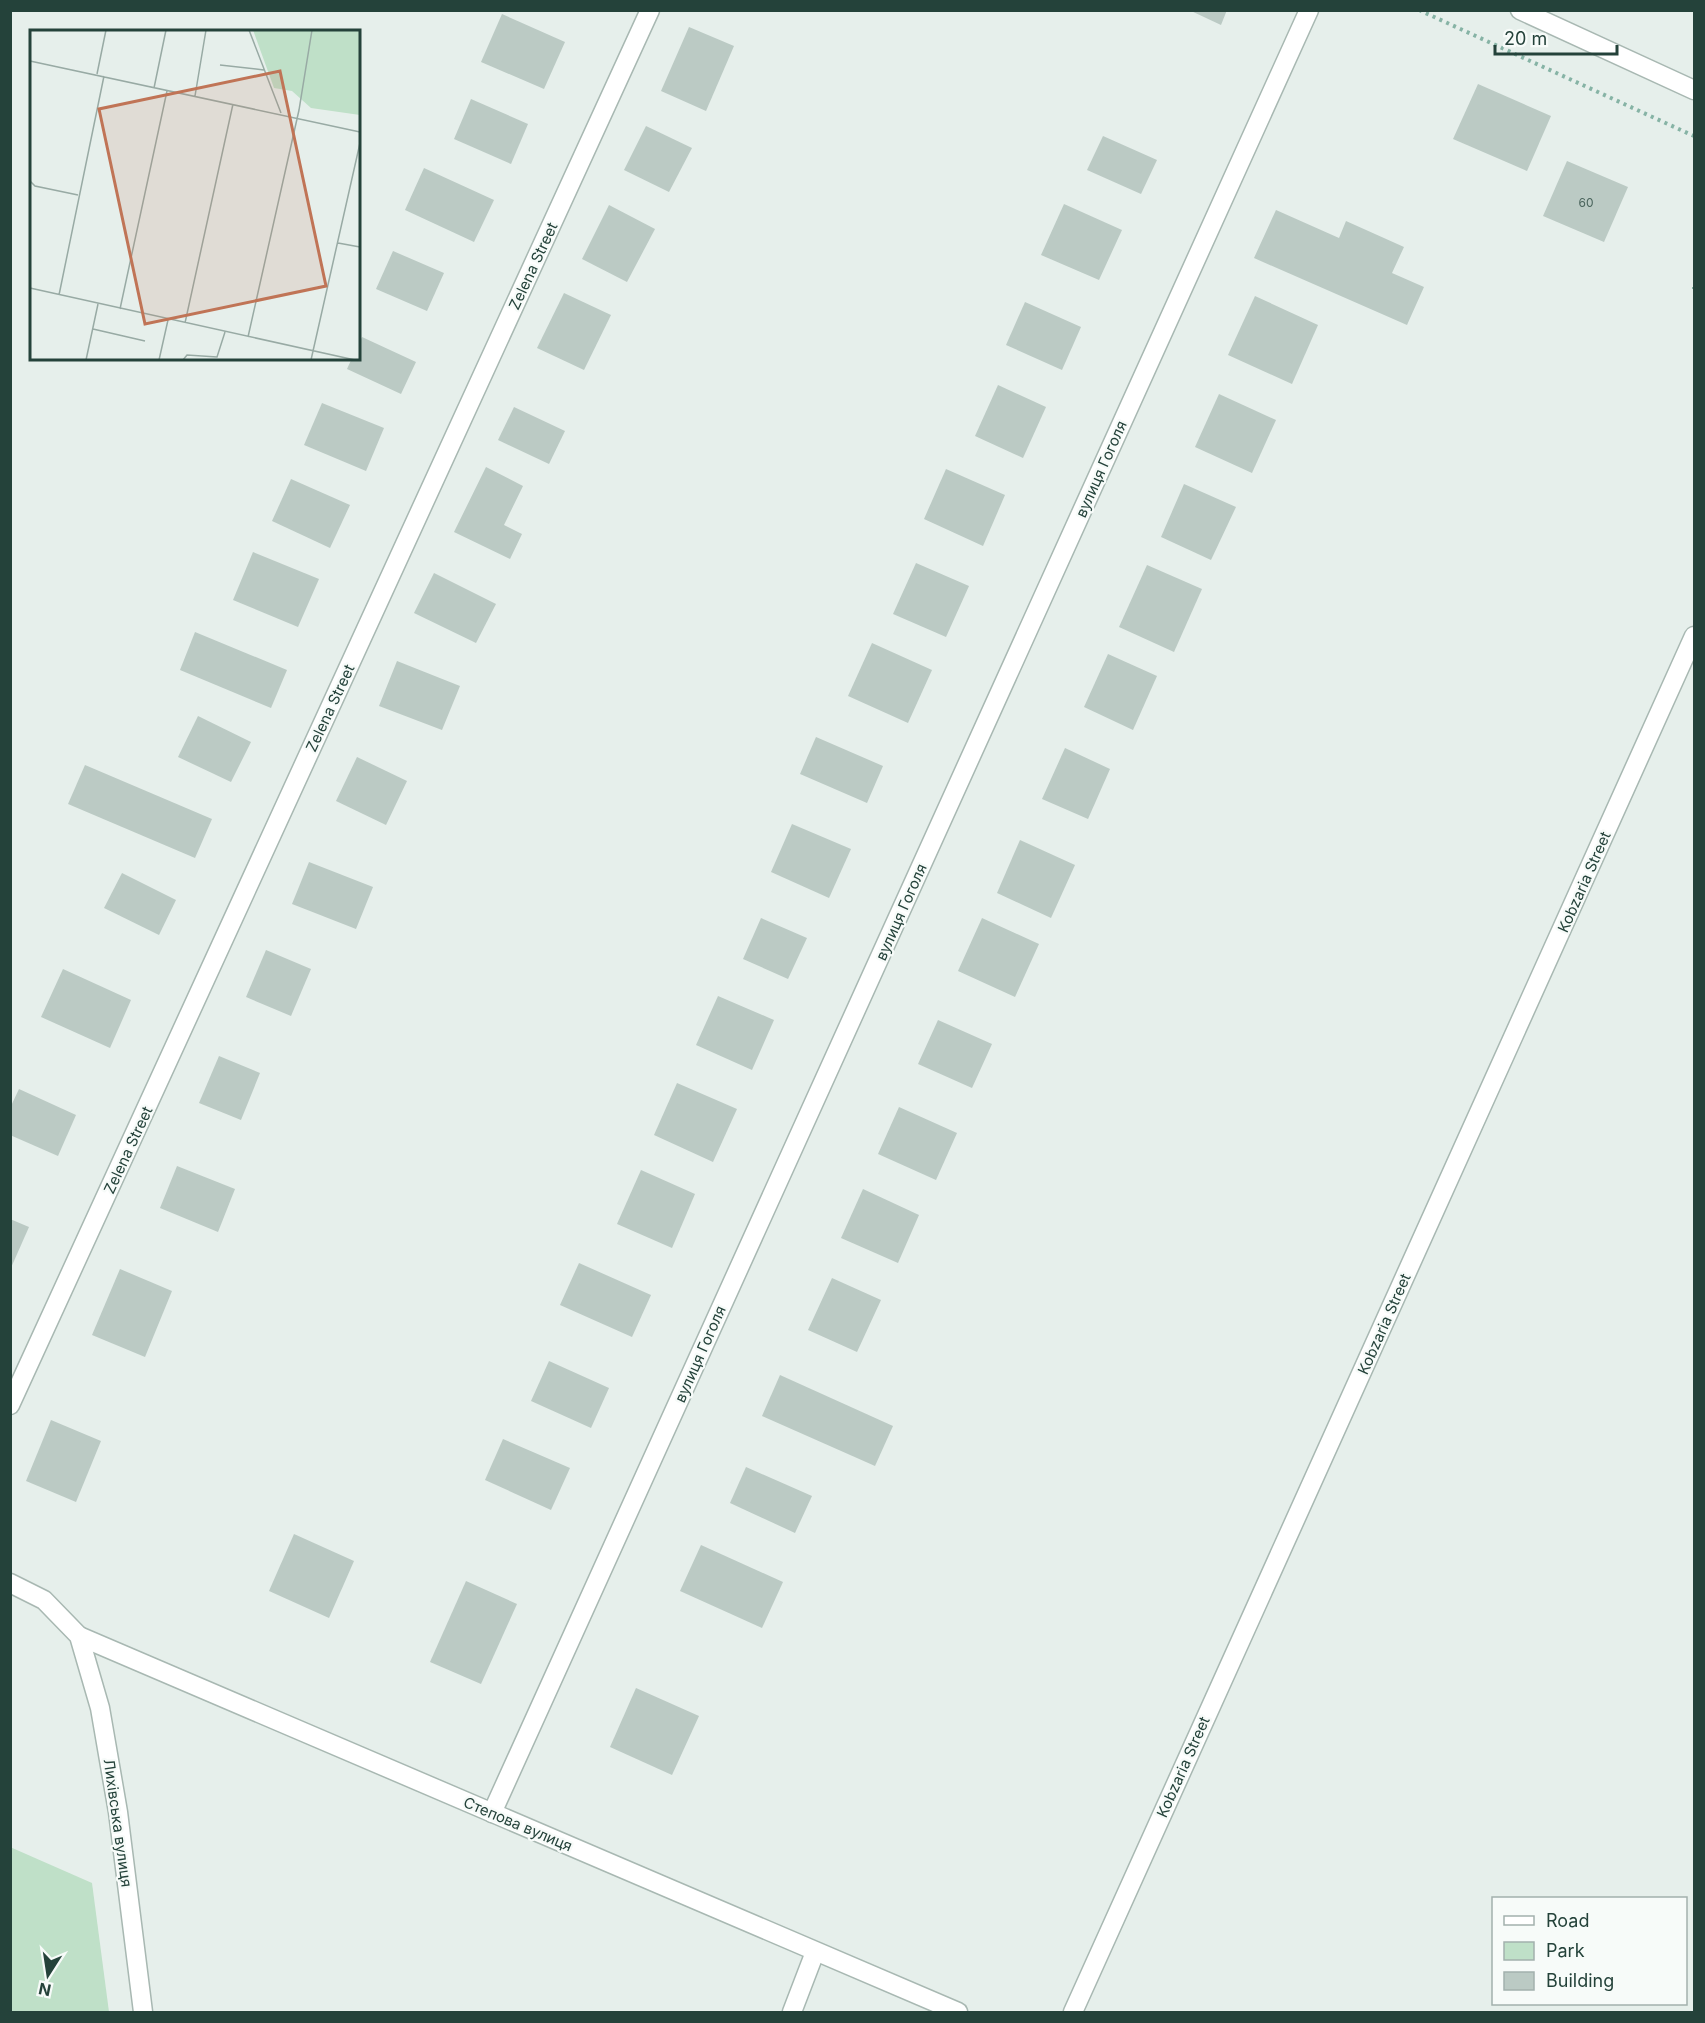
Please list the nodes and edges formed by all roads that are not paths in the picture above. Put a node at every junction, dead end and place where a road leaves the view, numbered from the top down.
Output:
1 (650, 10) edge
2 (1309, 10) edge
3 (1520, 10) edge
4 (1695, 90) edge
5 (1695, 636) edge
6 (10, 1405) edge
7 (10, 1583) edge
8 (79, 1636) junction
9 (492, 1813) junction
10 (815, 1952) junction
11 (143, 2013) edge
12 (792, 2013) edge
13 (958, 2013) edge
14 (1073, 2013) edge

1 - 6 street, Zelena Street
2 - 9 street, вулиця Гоголя
3 - 4 street
5 - 14 street, Kobzaria Street
7 - 8 street
8 - 9 street, Степова вулиця
8 - 11 street, Лихівська вулиця
9 - 10 street, Степова вулиця
10 - 12 street
10 - 13 street, Степова вулиця

